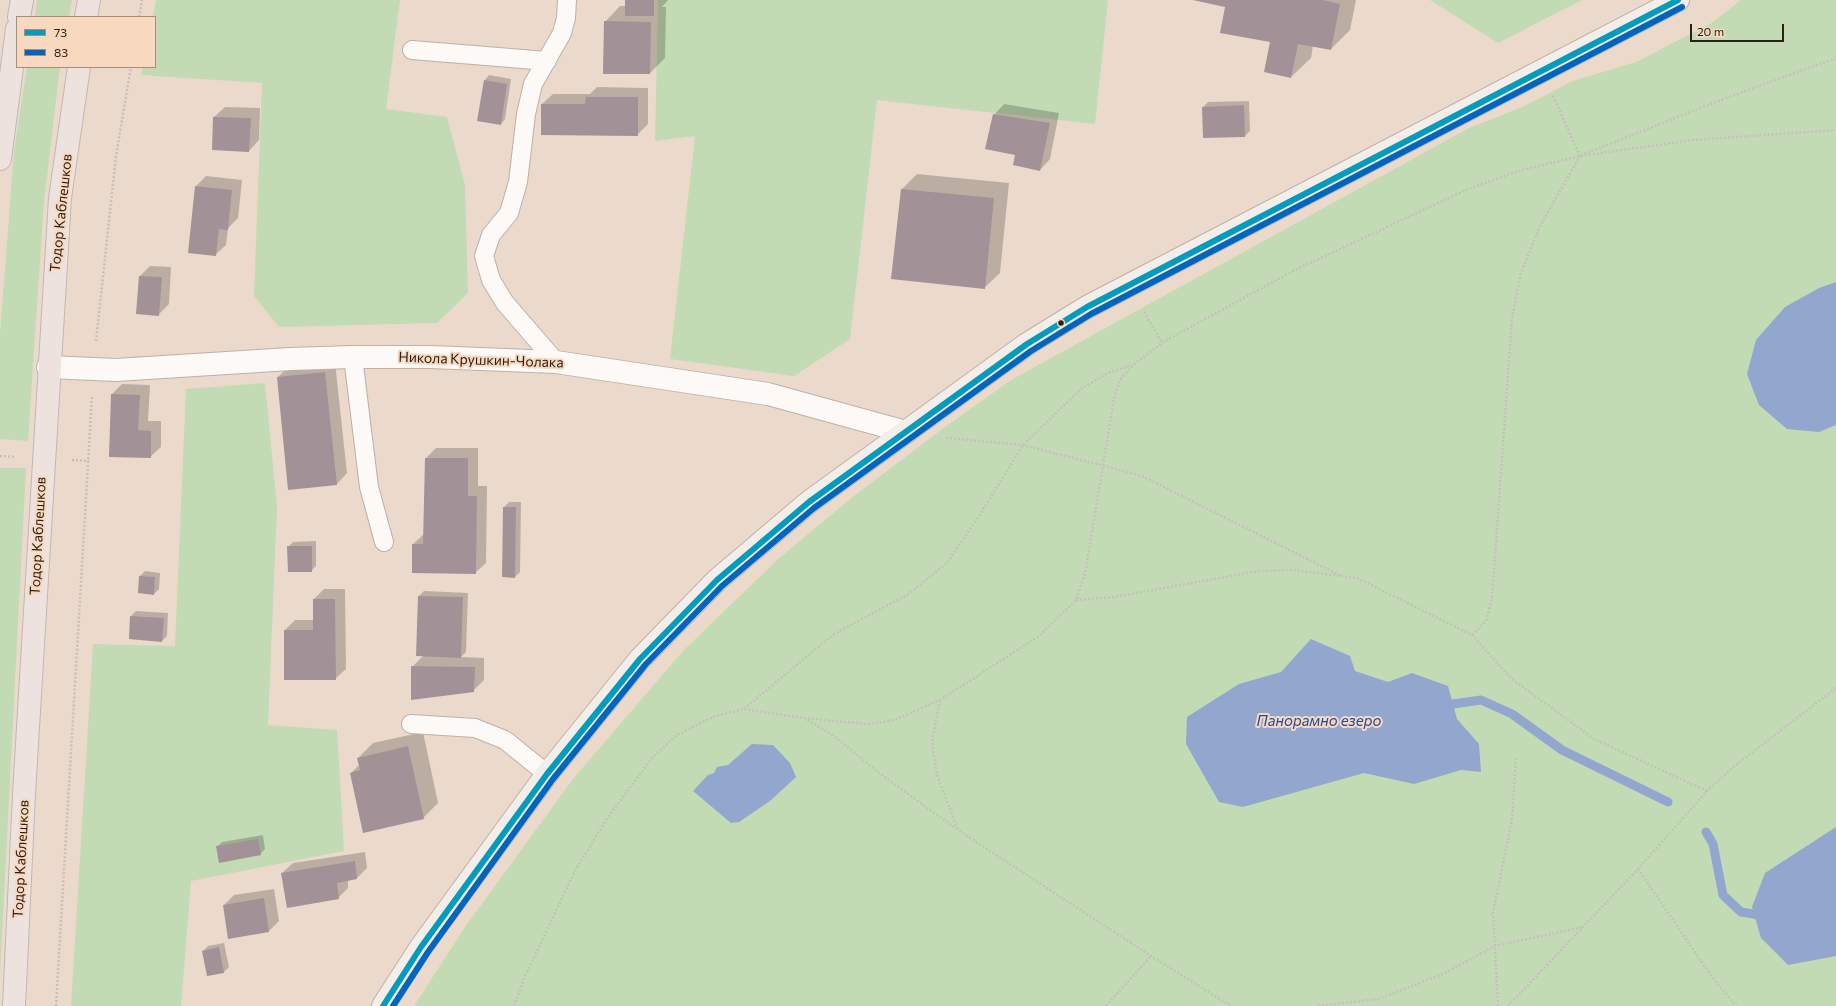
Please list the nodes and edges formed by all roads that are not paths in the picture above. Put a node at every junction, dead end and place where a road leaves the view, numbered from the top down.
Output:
1 (22, 0) edge
2 (89, 0) edge
3 (567, 0) edge
4 (1678, 0) edge
5 (19, 16) edge
6 (86, 16) edge
7 (16, 37) edge
8 (412, 50) dead end
9 (547, 61) junction
10 (79, 68) edge
11 (0, 159) edge
12 (353, 357) junction
13 (556, 362) junction
14 (48, 367) junction
15 (906, 432) junction
16 (384, 542) dead end
17 (411, 724) dead end
18 (547, 774) junction
19 (14, 1006) edge
20 (383, 1006) edge

1 - 5 main road
2 - 6 main road
3 - 9 lane
4 - 15 main road
7 - 11 main road
8 - 9 lane
9 - 13 lane
10 - 14 main road, Тодор Каблешков
12 - 13 street, Никола Крушкин-Чолака
12 - 14 street, Никола Крушкин-Чолака
12 - 16 lane
13 - 15 street, Никола Крушкин-Чолака
14 - 19 main road, Тодор Каблешков
15 - 18 main road
17 - 18 lane
18 - 20 main road

